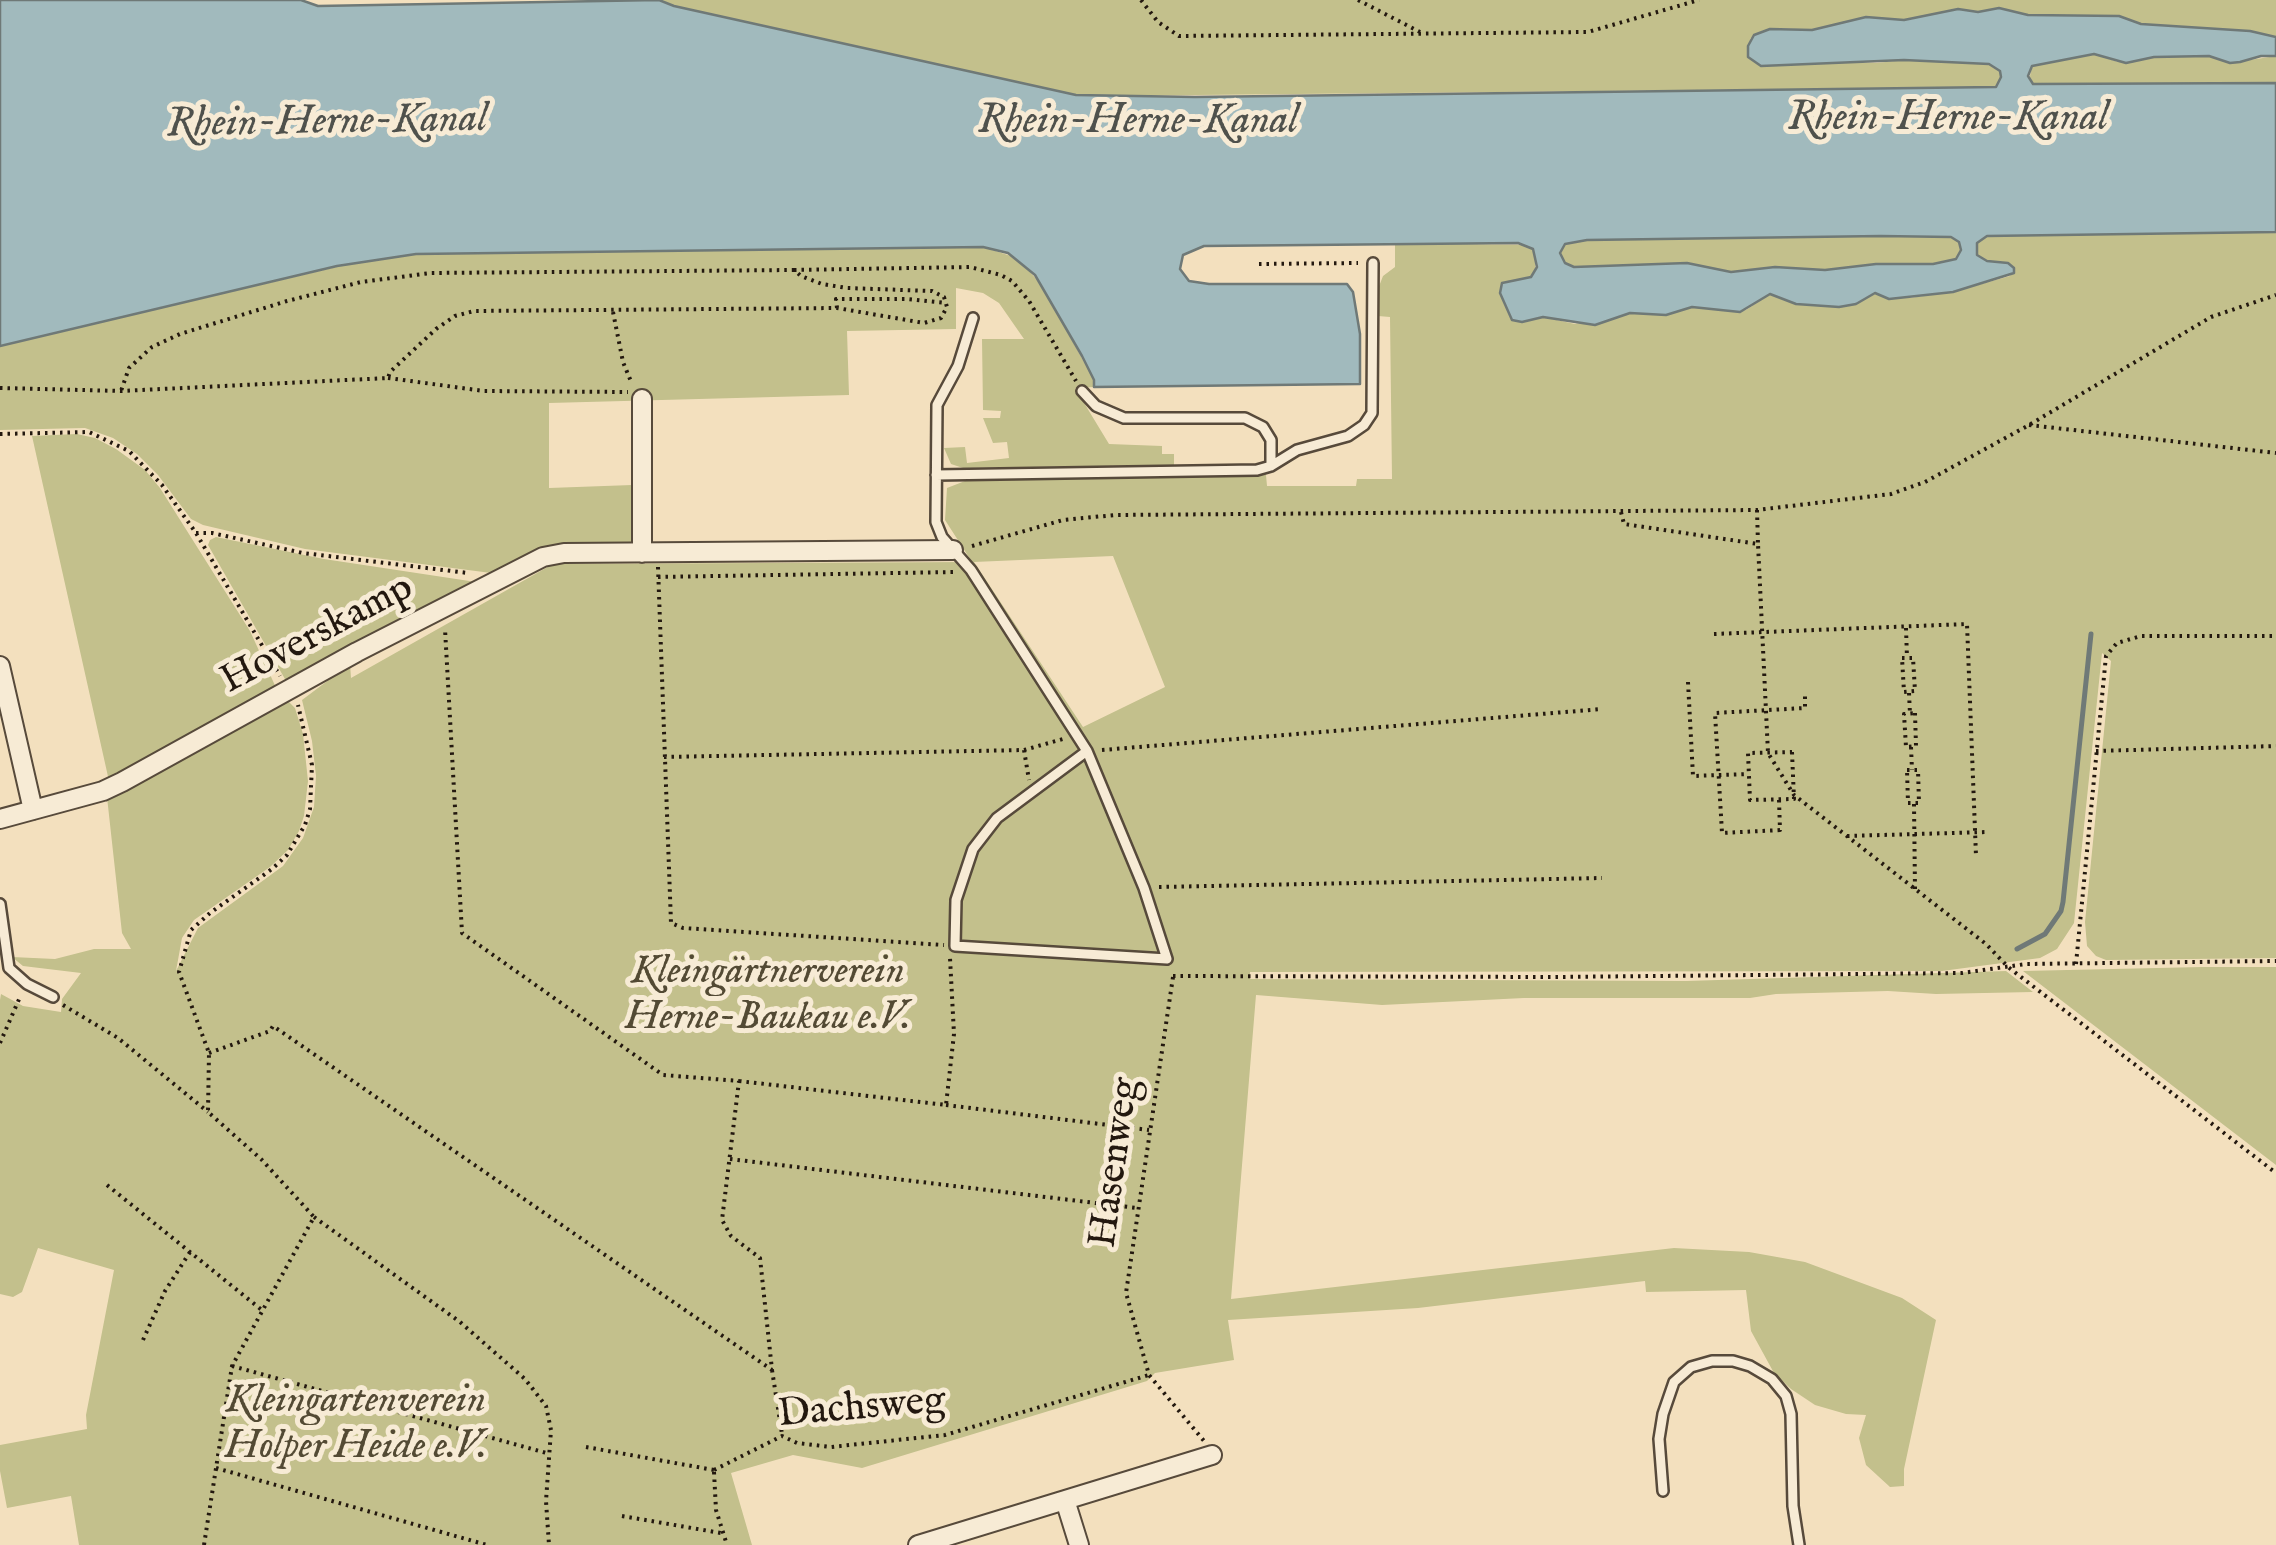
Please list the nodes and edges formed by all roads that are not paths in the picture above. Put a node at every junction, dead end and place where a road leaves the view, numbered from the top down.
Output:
1 (1373, 264) road end
2 (973, 318) dead end
3 (1082, 391) road end
4 (642, 399) dead end
5 (1271, 466) junction
6 (936, 475) junction
7 (952, 550) junction
8 (642, 553) junction
9 (0, 666) edge
10 (1088, 751) junction
11 (33, 810) junction
12 (0, 818) edge
13 (0, 904) edge
14 (53, 997) road end
15 (1212, 1455) road end
16 (1663, 1491) dead end
17 (1065, 1500) junction
18 (918, 1545) edge
19 (1079, 1545) edge
20 (1799, 1545) edge

1 - 5 lane
2 - 6 lane
3 - 5 lane
4 - 8 street
5 - 6 lane
6 - 7 lane
7 - 8 street, Hoverskamp
7 - 10 lane
8 - 11 street, Hoverskamp
9 - 11 street
10 - 10 lane
11 - 12 street, Hoverskamp
13 - 14 lane
15 - 17 street
16 - 20 lane
17 - 18 street
17 - 19 street

